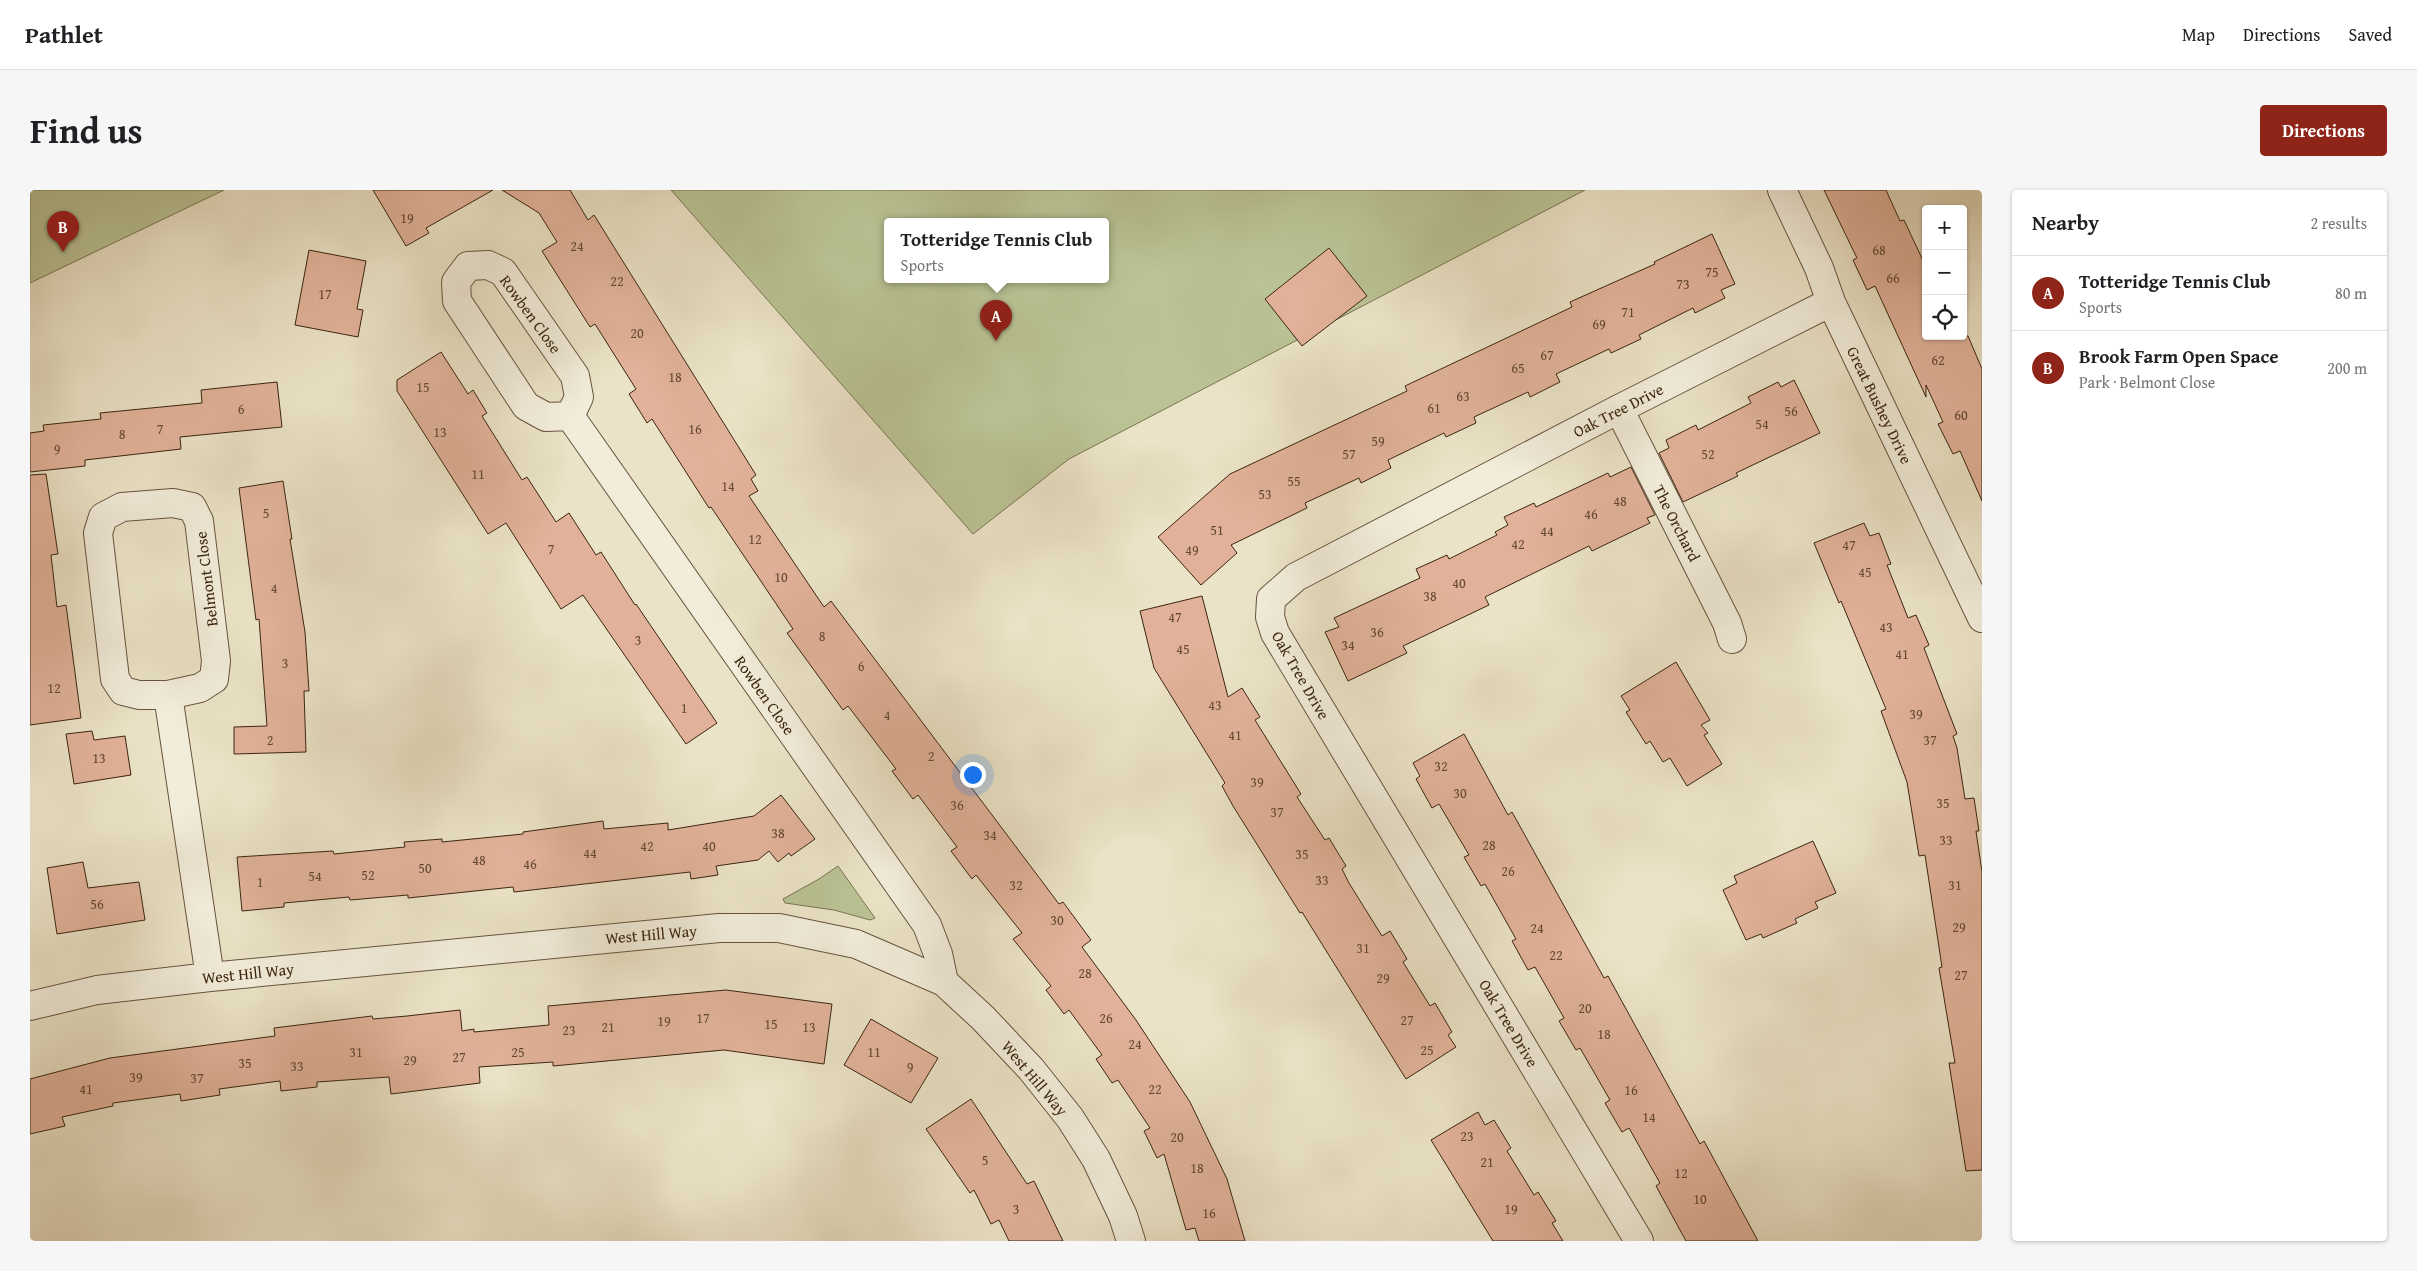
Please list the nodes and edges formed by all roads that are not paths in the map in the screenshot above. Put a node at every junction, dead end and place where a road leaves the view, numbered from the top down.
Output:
1 (1782, 190) edge
2 (1831, 302) junction
3 (1618, 409) junction
4 (570, 416) junction
5 (1982, 618) edge
6 (1732, 639) dead end
7 (168, 695) junction
8 (210, 977) junction
9 (944, 982) junction
10 (30, 1006) edge
11 (1131, 1241) edge
12 (1640, 1241) edge

1 - 2 street, Great Bushey Drive
2 - 3 street, Oak Tree Drive
2 - 5 street, Great Bushey Drive
3 - 6 street, The Orchard
3 - 12 street, Oak Tree Drive
4 - 4 street, Rowben Close
4 - 9 street, Rowben Close
7 - 7 street, Belmont Close
7 - 8 street
8 - 9 street, West Hill Way
8 - 10 street, West Hill Way
9 - 11 street, West Hill Way

